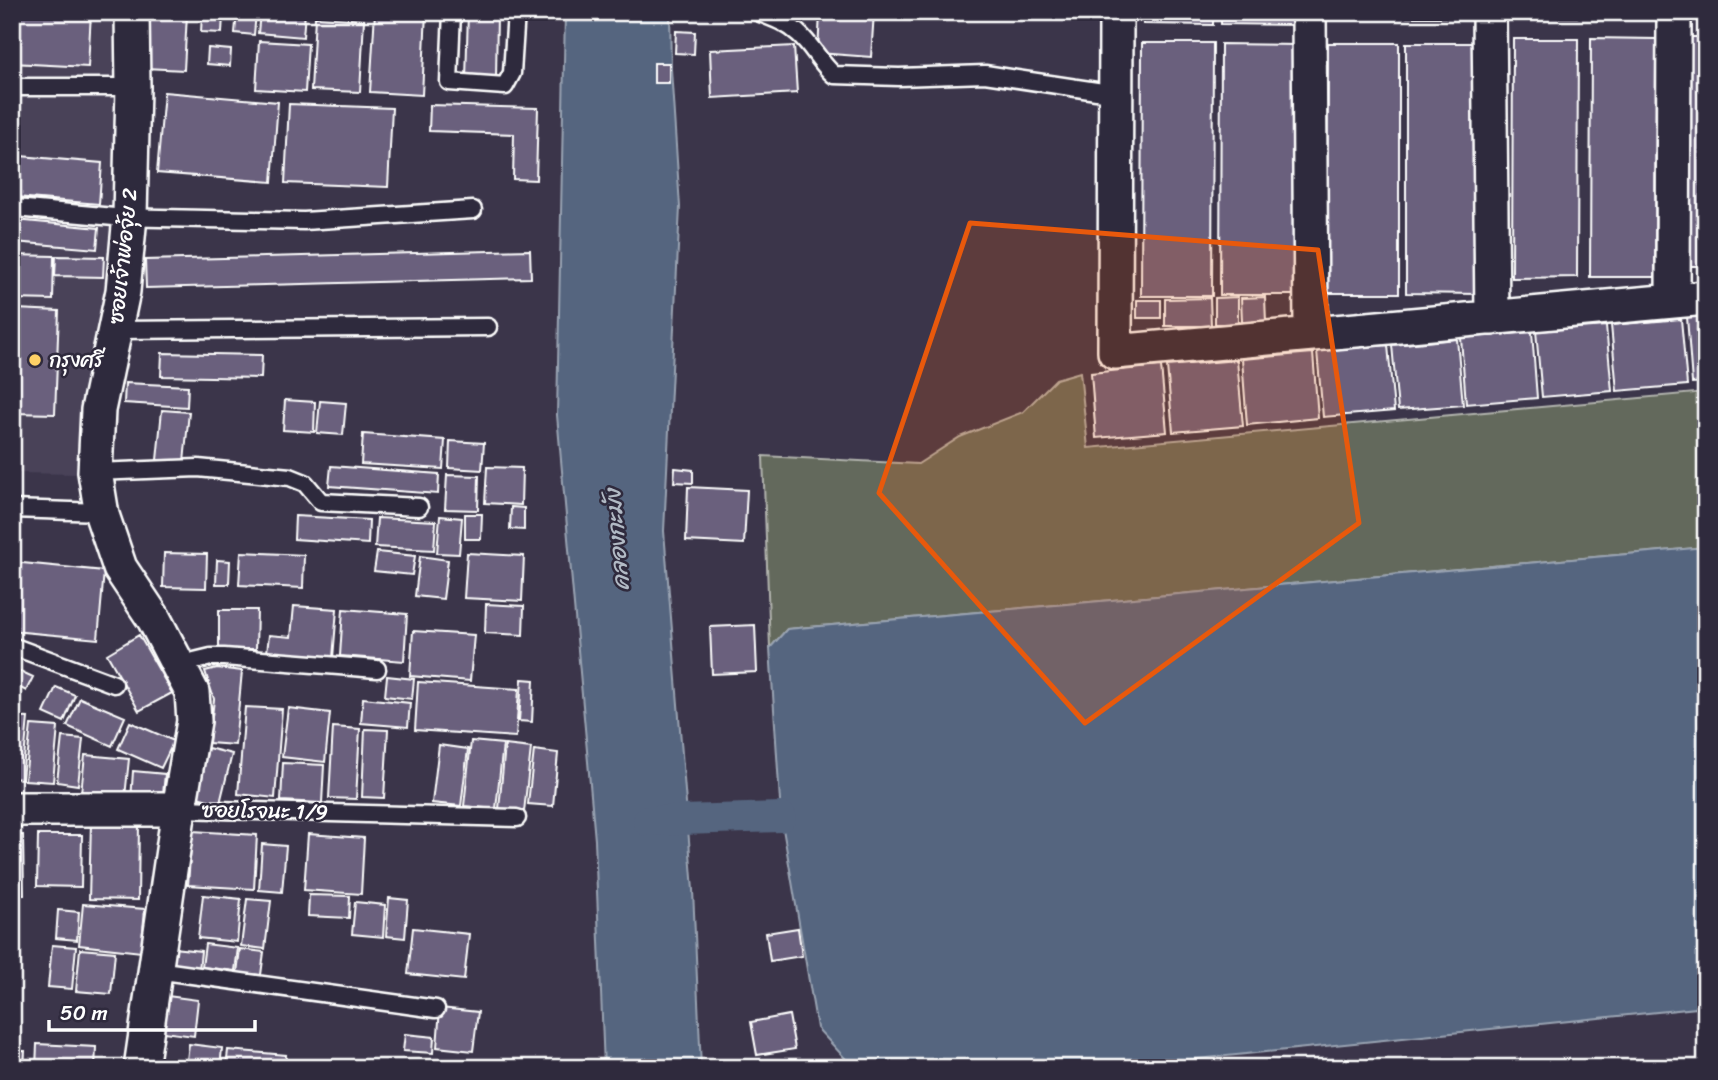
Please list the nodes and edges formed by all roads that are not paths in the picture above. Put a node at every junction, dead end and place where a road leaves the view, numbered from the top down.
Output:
1 (132, 12) edge
2 (452, 12) edge
3 (516, 12) edge
4 (758, 12) edge
5 (1116, 12) edge
6 (1309, 12) edge
7 (1489, 12) edge
8 (1674, 12) edge
9 (133, 87) junction
10 (12, 88) edge
11 (1116, 94) junction
12 (15, 208) dead end
13 (473, 210) dead end
14 (130, 216) junction
15 (1706, 298) edge
16 (1673, 301) junction
17 (1492, 318) junction
18 (488, 327) dead end
19 (116, 330) junction
20 (1311, 334) junction
21 (95, 472) junction
22 (419, 507) dead end
23 (12, 509) edge
24 (101, 512) junction
25 (12, 646) edge
26 (178, 665) junction
27 (377, 669) dead end
28 (114, 684) dead end
29 (12, 809) edge
30 (179, 809) junction
31 (517, 818) dead end
32 (156, 970) junction
33 (436, 1009) dead end
34 (141, 1068) edge

1 - 9 street, ซอยเจ้าพ่อจุ้ย 2
2 - 3 lane
4 - 11 lane
5 - 11 street
6 - 20 street
7 - 17 street
8 - 16 street
9 - 10 lane
9 - 14 street, ซอยเจ้าพ่อจุ้ย 2
11 - 20 street
12 - 14 lane
13 - 14 lane
14 - 19 street, ซอยเจ้าพ่อจุ้ย 2
15 - 16 street
16 - 17 street
17 - 20 street
18 - 19 lane
19 - 21 street, ซอยเจ้าพ่อจุ้ย 2
21 - 22 lane
21 - 24 street, ซอยเจ้าพ่อจุ้ย 2
23 - 24 lane
24 - 26 street, ซอยเจ้าพ่อจุ้ย 2
25 - 28 lane
26 - 27 lane
26 - 30 street, ซอยเจ้าพ่อจุ้ย 2
29 - 30 street, ซอยโรจนะ 1/9
30 - 31 lane, ซอยโรจนะ 1/9
30 - 32 street, ซอยเจ้าพ่อจุ้ย 2
32 - 33 lane
32 - 34 street, ซอยเจ้าพ่อจุ้ย 2

